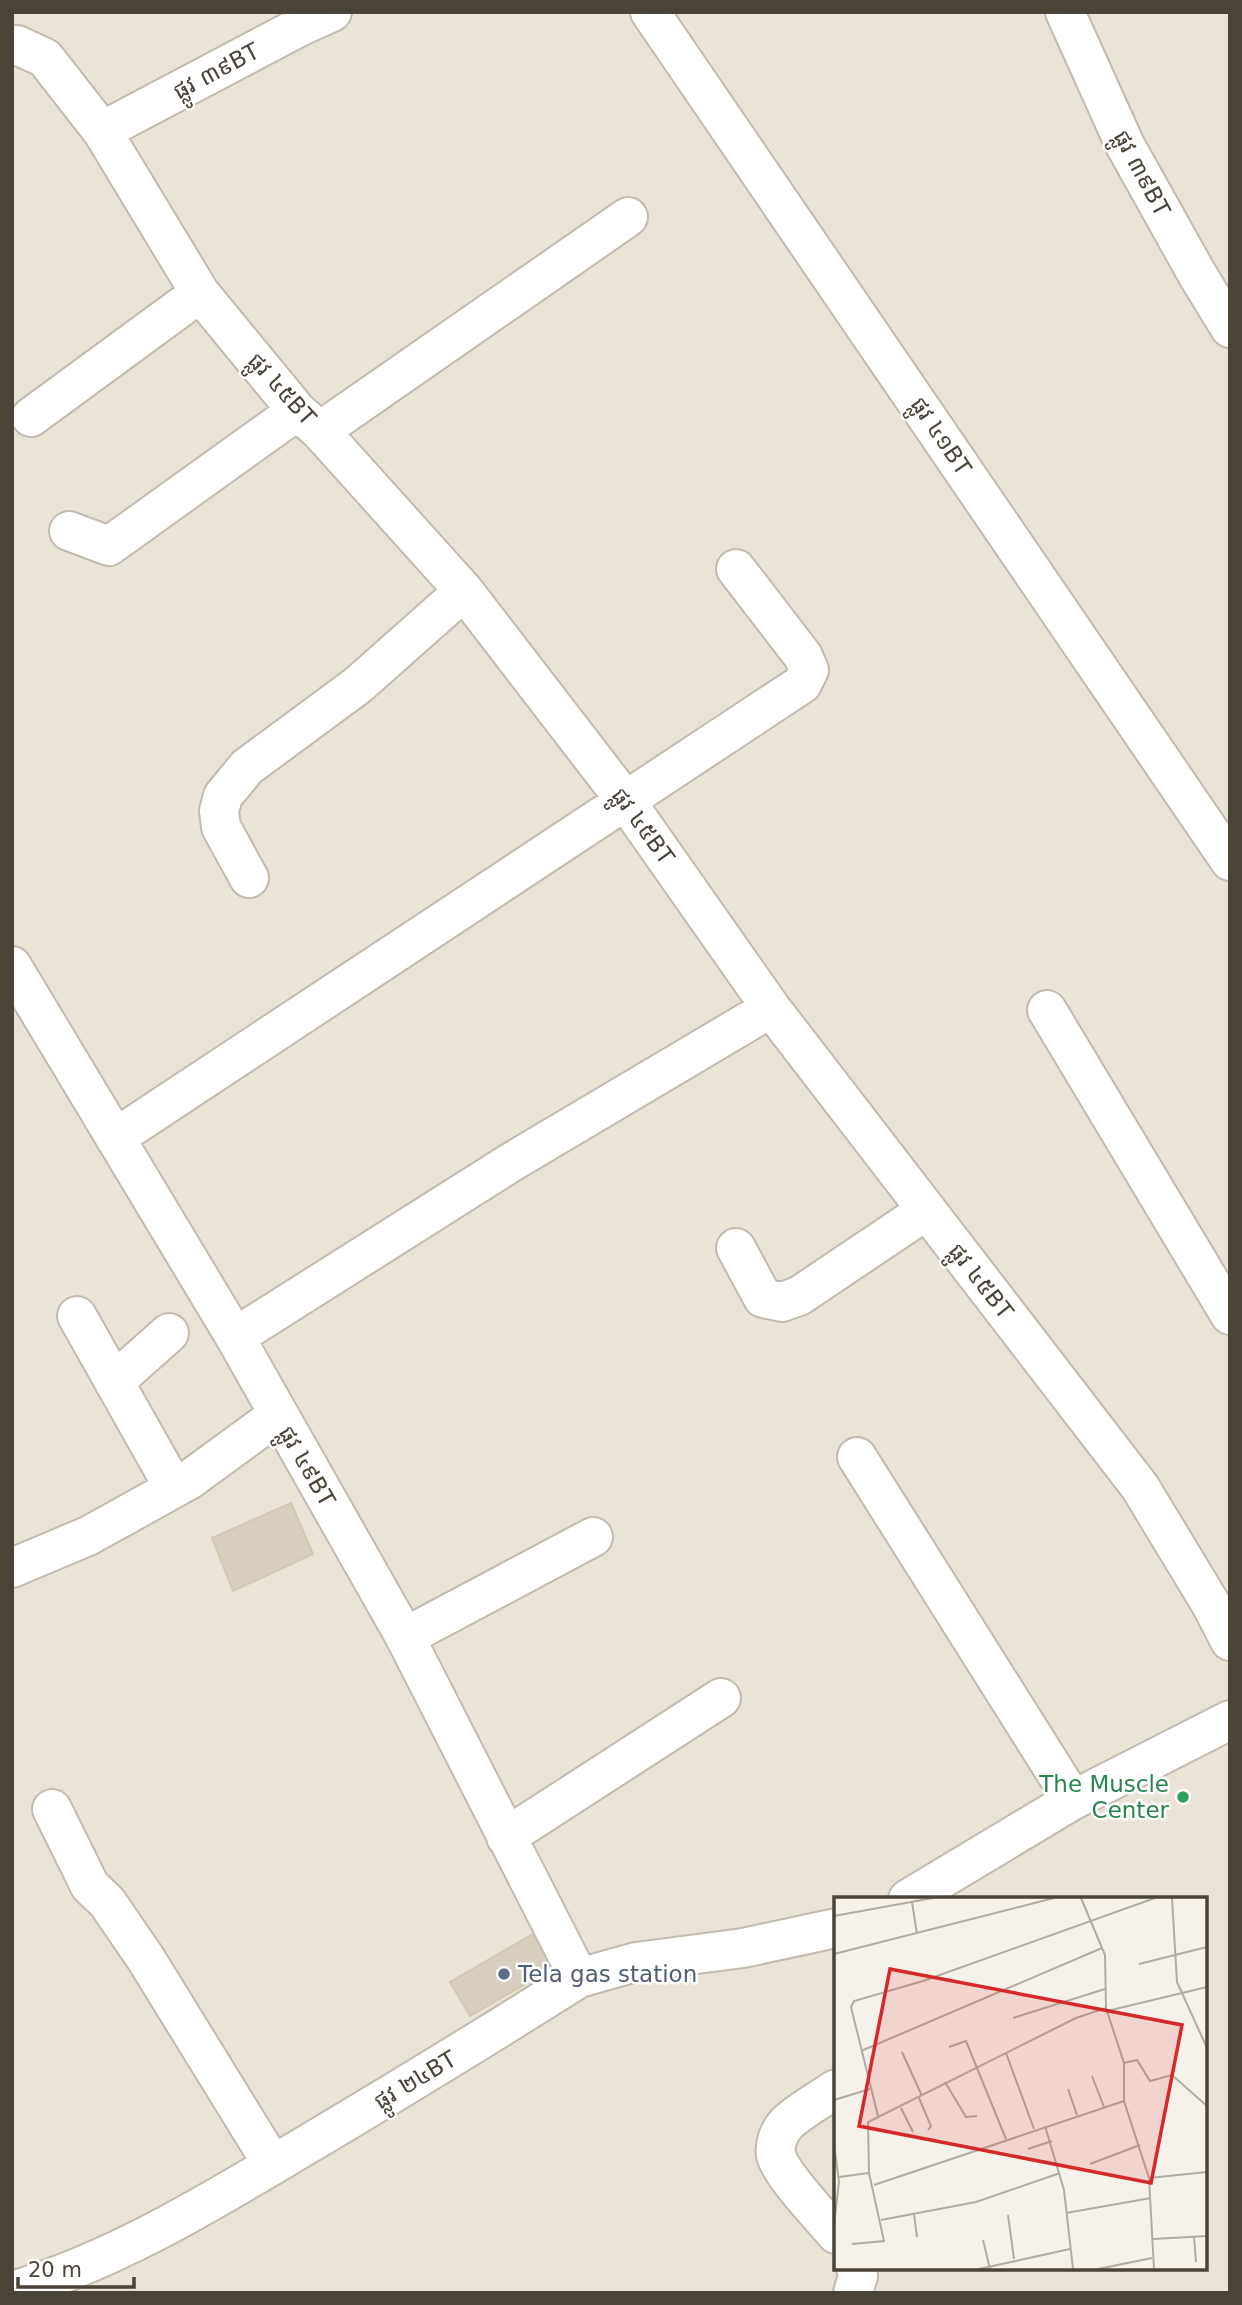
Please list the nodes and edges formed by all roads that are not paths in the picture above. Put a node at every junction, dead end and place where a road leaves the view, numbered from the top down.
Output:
1 (650, 12) edge
2 (1065, 12) edge
3 (308, 17) edge
4 (15, 45) edge
5 (102, 131) junction
6 (628, 218) dead end
7 (200, 293) junction
8 (1230, 328) edge
9 (32, 417) dead end
10 (309, 421) junction
11 (69, 531) dead end
12 (736, 569) dead end
13 (464, 591) junction
14 (625, 800) junction
15 (1230, 861) edge
16 (249, 878) dead end
17 (12, 966) edge
18 (771, 1008) junction
19 (1046, 1010) dead end
20 (115, 1138) junction
21 (927, 1210) junction
22 (736, 1248) dead end
23 (1230, 1315) edge
24 (77, 1316) dead end
25 (169, 1333) dead end
26 (235, 1337) junction
27 (114, 1382) junction
28 (278, 1415) junction
29 (857, 1457) dead end
30 (174, 1488) junction
31 (593, 1537) dead end
32 (12, 1567) edge
33 (405, 1637) junction
34 (1230, 1642) edge
35 (721, 1698) dead end
36 (1230, 1720) edge
37 (1073, 1800) junction
38 (52, 1809) dead end
39 (506, 1837) junction
40 (911, 1897) edge
41 (834, 1928) edge
42 (579, 1978) junction
43 (834, 2091) edge
44 (273, 2165) junction
45 (834, 2232) edge
46 (856, 2270) edge
47 (29, 2289) edge
48 (853, 2293) edge

1 - 15 street, ផ្លូវ ៤១BT
2 - 8 street, ផ្លូវ ៣៩BT
3 - 5 street, ផ្លូវ ៣៩BT
4 - 5 street, ផ្លូវ ៤៥BT
5 - 7 street, ផ្លូវ ៤៥BT
6 - 10 street
7 - 9 street
7 - 10 street, ផ្លូវ ៤៥BT
10 - 11 street
10 - 13 street, ផ្លូវ ៤៥BT
12 - 14 street
13 - 14 street, ផ្លូវ ៤៥BT
13 - 16 street
14 - 18 street, ផ្លូវ ៤៥BT
14 - 20 street
17 - 20 street, ផ្លូវ ៤៩BT
18 - 21 street, ផ្លូវ ៤៥BT
18 - 26 street
19 - 23 street
20 - 26 street, ផ្លូវ ៤៩BT
21 - 22 street
21 - 34 street, ផ្លូវ ៤៥BT
24 - 27 street
25 - 27 street
26 - 28 street, ផ្លូវ ៤៩BT
27 - 30 street
28 - 30 street
28 - 33 street, ផ្លូវ ៤៩BT
29 - 37 street
30 - 32 street
31 - 33 street
33 - 39 street, ផ្លូវ ៤៩BT
35 - 39 street
36 - 37 street
37 - 40 street
38 - 44 street
39 - 42 street, ផ្លូវ ៤៩BT
41 - 42 street, ផ្លូវ ២៤BT
42 - 44 street, ផ្លូវ ២៤BT
43 - 45 street
44 - 47 street, ផ្លូវ ២៤BT
46 - 48 street

